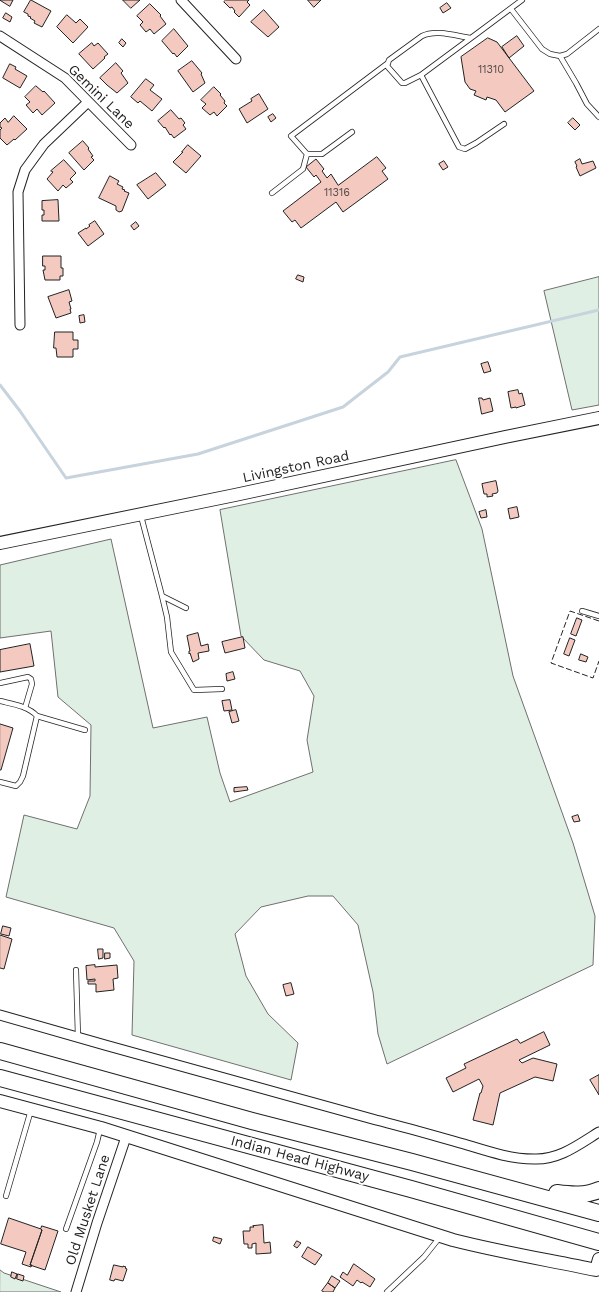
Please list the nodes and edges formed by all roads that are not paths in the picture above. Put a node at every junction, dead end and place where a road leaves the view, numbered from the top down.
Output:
1 (181, 0) edge
2 (522, 0) edge
3 (511, 9) junction
4 (599, 29) edge
5 (0, 36) edge
6 (471, 38) junction
7 (560, 56) junction
8 (236, 59) dead end
9 (388, 63) junction
10 (421, 75) junction
11 (88, 102) junction
12 (599, 117) edge
13 (504, 124) dead end
14 (352, 132) dead end
15 (131, 145) dead end
16 (307, 154) junction
17 (272, 193) dead end
18 (20, 324) dead end
19 (599, 418) edge
20 (141, 515) junction
21 (0, 543) edge
22 (162, 596) junction
23 (186, 608) dead end
24 (582, 611) dead end
25 (599, 616) edge
26 (0, 683) edge
27 (222, 689) dead end
28 (0, 701) edge
29 (25, 708) junction
30 (37, 716) junction
31 (85, 730) dead end
32 (0, 782) edge
33 (76, 970) dead end
34 (0, 1015) edge
35 (78, 1037) junction
36 (0, 1051) edge
37 (0, 1078) edge
38 (0, 1101) edge
39 (31, 1109) junction
40 (101, 1128) junction
41 (599, 1132) edge
42 (126, 1136) junction
43 (514, 1190) junction
44 (599, 1190) edge
45 (6, 1196) dead end
46 (599, 1213) edge
47 (66, 1229) dead end
48 (441, 1236) junction
49 (599, 1242) edge
50 (598, 1267) edge
51 (76, 1292) edge
52 (388, 1292) edge

1 - 8 street
2 - 3 lane
3 - 6 lane
3 - 7 lane
4 - 7 lane
5 - 11 street, Gemini Lane
6 - 9 lane
6 - 10 lane
7 - 12 lane
9 - 10 lane
9 - 16 lane
10 - 13 lane
11 - 15 street, Gemini Lane
11 - 18 street
14 - 16 lane
16 - 17 lane
19 - 20 street, Livingston Road
20 - 21 street, Livingston Road
20 - 22 lane
22 - 23 lane
22 - 27 lane
24 - 25 lane
26 - 29 lane
28 - 29 lane
29 - 30 lane
30 - 31 lane
30 - 32 lane
33 - 35 lane
34 - 35 street
35 - 41 street
36 - 43 highway, Indian Head Highway
37 - 49 highway, Indian Head Highway
38 - 39 street
39 - 40 street
39 - 45 lane
40 - 42 street
40 - 47 lane
42 - 48 street
42 - 51 street, Old Musket Lane
43 - 44 highway
43 - 46 highway, Indian Head Highway
48 - 50 street
48 - 52 lane

